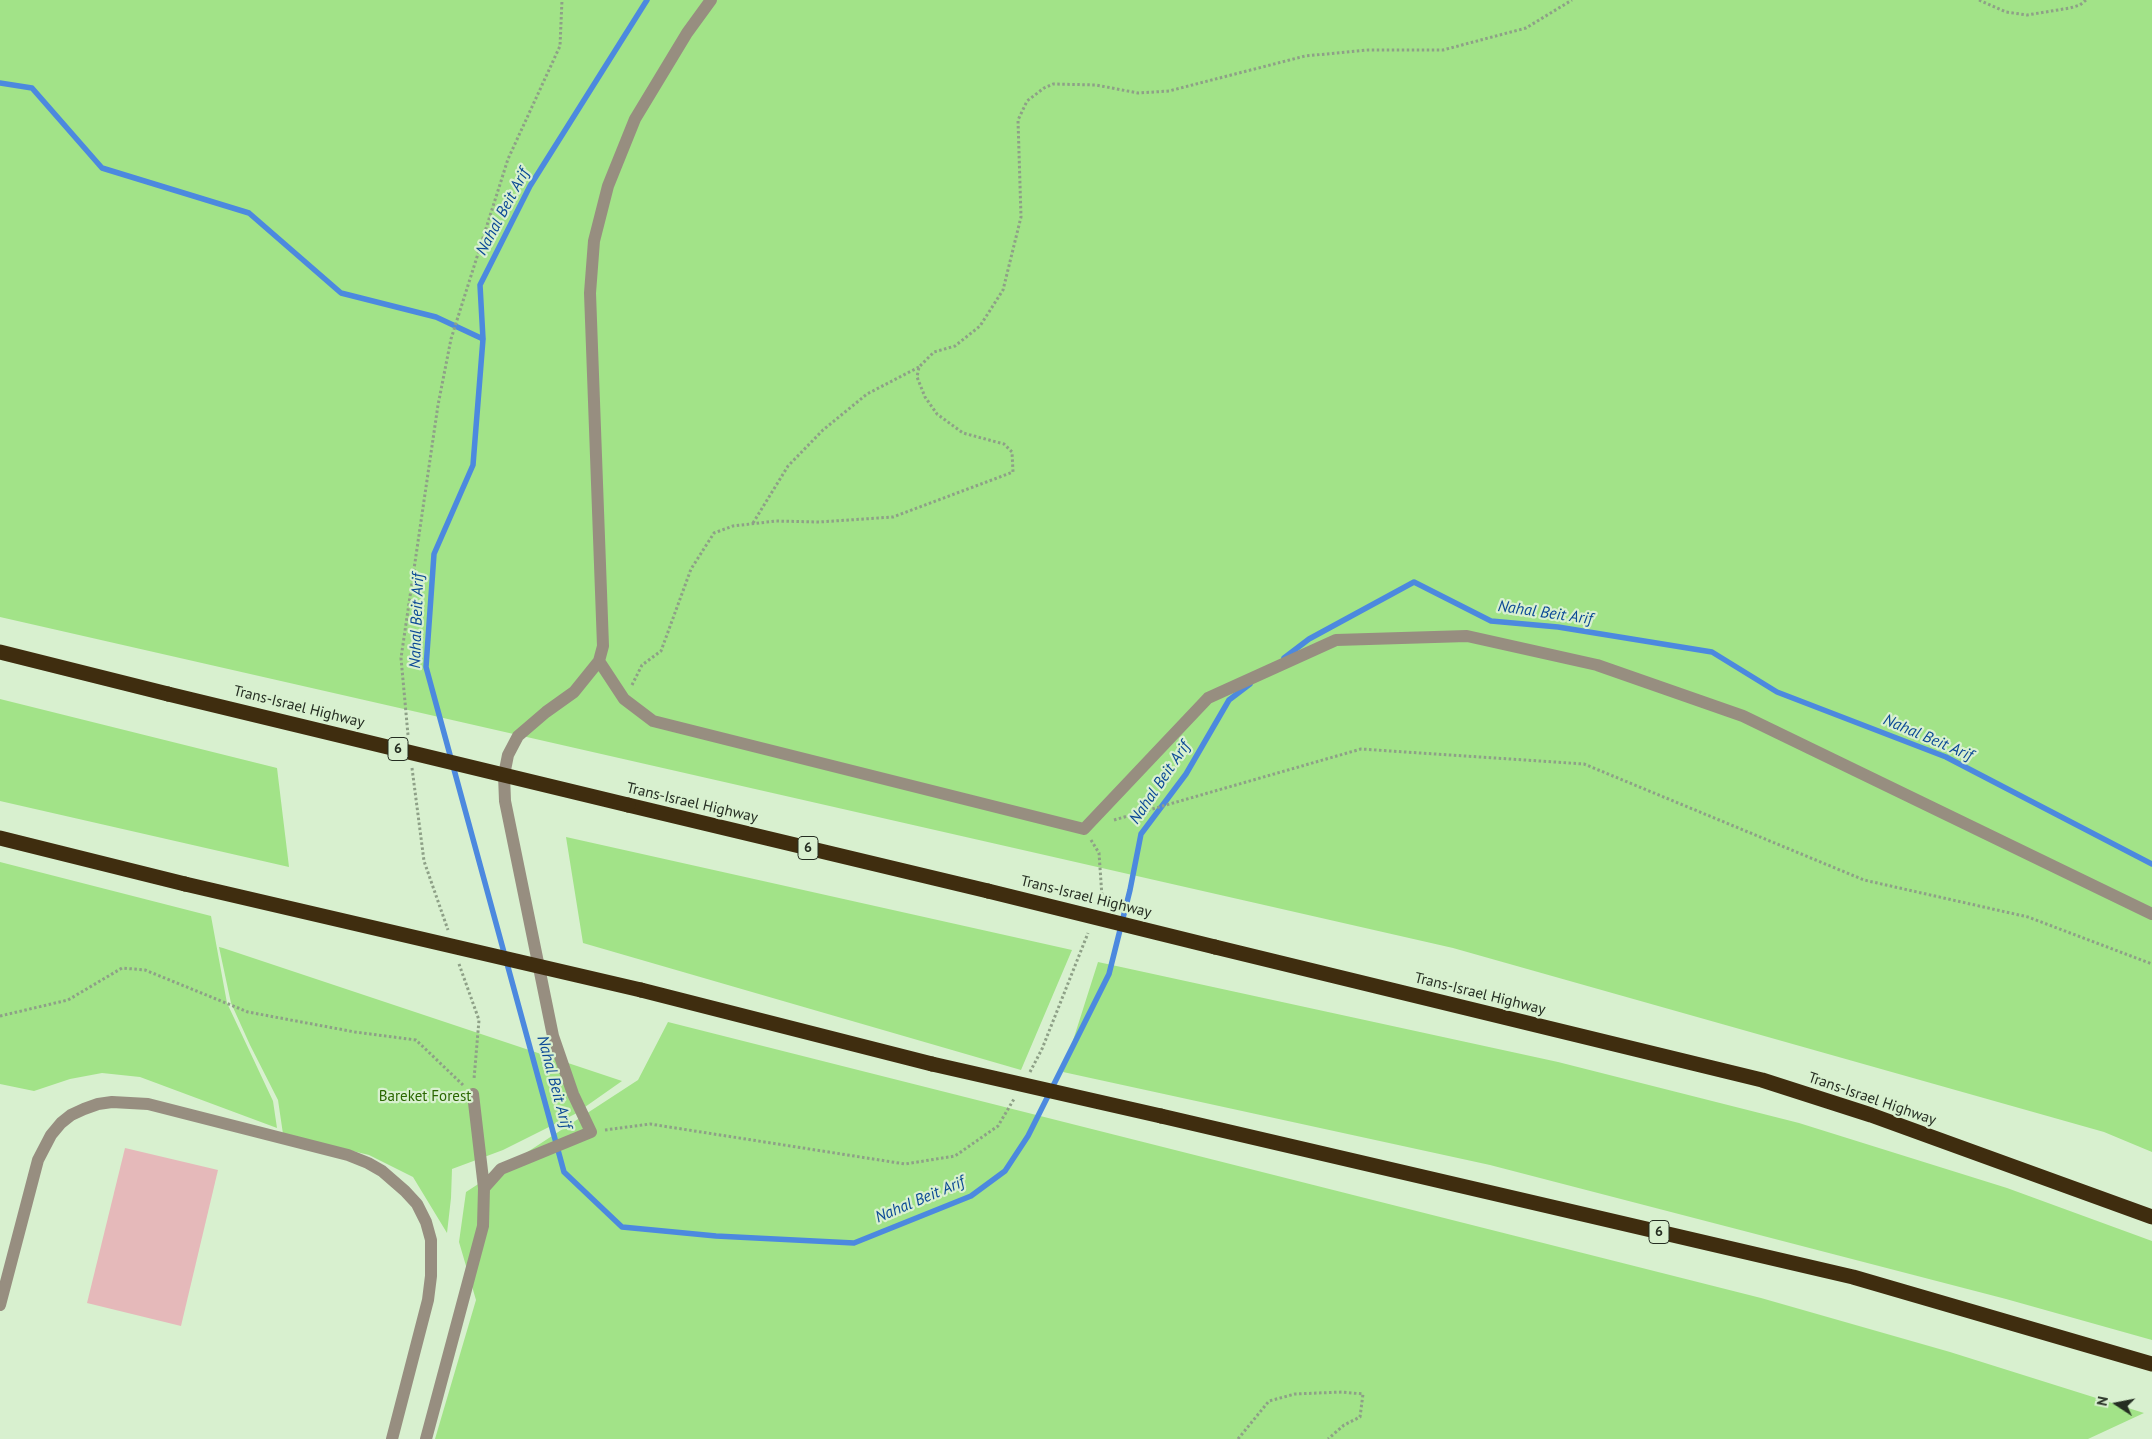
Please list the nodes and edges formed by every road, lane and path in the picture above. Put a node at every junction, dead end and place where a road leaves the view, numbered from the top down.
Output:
1 (562, 0) edge
2 (711, 0) edge
3 (1572, 0) edge
4 (1979, 0) edge
5 (2086, 0) edge
6 (919, 367) junction
7 (753, 524) junction
8 (0, 652) edge
9 (599, 661) junction
10 (624, 699) junction
11 (408, 740) dead end
12 (411, 758) dead end
13 (1113, 820) dead end
14 (0, 838) edge
15 (2152, 914) edge
16 (450, 936) dead end
17 (456, 955) dead end
18 (2152, 964) edge
19 (0, 1016) edge
20 (473, 1094) junction
21 (484, 1188) junction
22 (2152, 1217) edge
23 (0, 1305) edge
24 (2152, 1364) edge
25 (392, 1439) edge
26 (426, 1439) edge
27 (1238, 1439) edge
28 (1328, 1439) edge

1 - 11 path
2 - 9 street
3 - 6 path
4 - 5 path
6 - 7 path
6 - 7 path
7 - 10 path
8 - 22 highway, Trans-Israel Highway / 6, bridge
9 - 10 street
9 - 21 street
10 - 15 street
12 - 16 path
13 - 18 path
14 - 24 highway, 6, bridge
17 - 20 path
19 - 20 path
20 - 21 street
21 - 26 street
23 - 25 street
27 - 28 path

